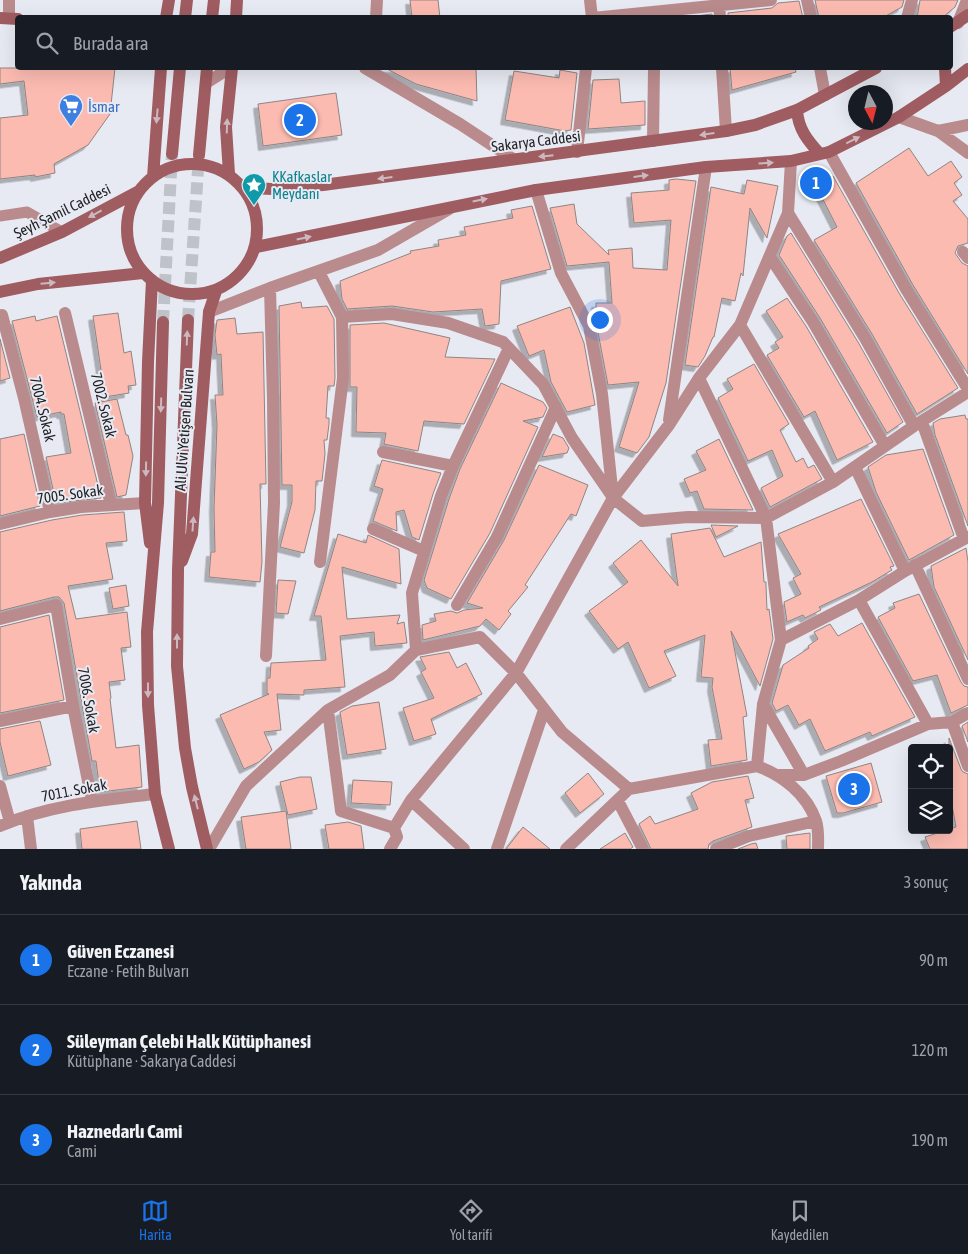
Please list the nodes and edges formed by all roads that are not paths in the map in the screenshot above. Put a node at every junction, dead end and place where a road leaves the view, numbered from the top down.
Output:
1 (9, 0) edge
2 (169, 0) edge
3 (187, 0) edge
4 (214, 0) edge
5 (237, 0) edge
6 (377, 0) edge
7 (590, 0) edge
8 (771, 0) edge
9 (808, 0) edge
10 (912, 0) edge
11 (967, 0) edge
12 (719, 8) edge
13 (654, 10) edge
14 (166, 15) edge
15 (185, 15) edge
16 (212, 15) edge
17 (236, 15) edge
18 (376, 15) edge
19 (592, 15) edge
20 (615, 15) edge
21 (810, 15) edge
22 (908, 15) edge
23 (9, 18) edge
24 (959, 22) edge
25 (968, 69) edge
26 (161, 70) edge
27 (180, 70) edge
28 (207, 70) edge
29 (228, 70) edge
30 (231, 70) edge
31 (368, 70) edge
32 (586, 70) edge
33 (654, 70) edge
34 (722, 70) edge
35 (820, 70) edge
36 (872, 70) edge
37 (945, 70) edge
38 (206, 83) junction
39 (946, 86) junction
40 (825, 95) junction
41 (797, 110) junction
42 (899, 117) junction
43 (968, 126) edge
44 (726, 131) junction
45 (938, 131) junction
46 (653, 141) junction
47 (577, 152) junction
48 (825, 153) junction
49 (968, 153) edge
50 (172, 154) tunnel mouth
51 (199, 155) tunnel mouth
52 (513, 159) junction
53 (791, 162) junction
54 (706, 168) junction
55 (229, 174) junction
56 (153, 177) junction
57 (244, 188) junction
58 (536, 190) junction
59 (138, 191) junction
60 (455, 205) junction
61 (788, 212) junction
62 (0, 216) edge
63 (62, 232) junction
64 (256, 247) junction
65 (770, 257) junction
66 (0, 258) edge
67 (319, 272) junction
68 (148, 277) junction
69 (270, 288) junction
70 (216, 291) junction
71 (0, 292) edge
72 (208, 312) junction
73 (65, 313) dead end
74 (2, 315) dead end
75 (342, 317) junction
76 (188, 320) tunnel mouth
77 (163, 322) tunnel mouth
78 (740, 325) junction
79 (509, 348) junction
80 (698, 378) junction
81 (968, 390) edge
82 (556, 407) junction
83 (918, 424) junction
84 (669, 425) junction
85 (885, 446) junction
86 (383, 452) dead end
87 (453, 466) junction
88 (855, 466) junction
89 (833, 482) junction
90 (613, 498) junction
91 (145, 503) junction
92 (111, 505) junction
93 (50, 512) junction
94 (766, 518) junction
95 (0, 524) edge
96 (373, 529) dead end
97 (966, 538) edge
98 (424, 551) junction
99 (320, 562) dead end
100 (910, 568) junction
101 (178, 570) junction
102 (153, 572) junction
103 (860, 600) junction
104 (457, 605) dead end
105 (0, 619) edge
106 (781, 640) junction
107 (416, 650) junction
108 (266, 656) dead end
109 (516, 672) junction
110 (968, 679) edge
111 (763, 704) junction
112 (73, 706) junction
113 (328, 710) junction
114 (544, 710) junction
115 (968, 713) edge
116 (0, 721) edge
117 (952, 722) junction
118 (928, 724) junction
119 (757, 766) junction
120 (968, 766) edge
121 (778, 775) junction
122 (804, 775) junction
123 (0, 786) edge
124 (629, 789) junction
125 (155, 794) junction
126 (411, 800) junction
127 (92, 801) junction
128 (618, 801) junction
129 (27, 816) junction
130 (816, 821) junction
131 (5, 824) edge
132 (394, 841) edge
133 (31, 849) edge
134 (169, 849) edge
135 (208, 849) edge
136 (464, 849) edge
137 (497, 849) edge
138 (566, 849) edge
139 (643, 849) edge
140 (716, 849) edge
141 (818, 849) edge

1 - 23 street
2 - 14 main road
3 - 15 main road
4 - 16 main road
5 - 17 main road
6 - 18 street
7 - 19 street
8 - 12 street
9 - 21 street
10 - 22 street
11 - 24 street
12 - 13 street
13 - 20 street
25 - 39 main road
26 -> 56 main road
27 - 50 main road
28 - 38 main road
29 - 38 street
55 -> 30 main road
31 - 52 street
32 - 47 street
33 - 46 street
34 - 44 street
35 - 40 street
36 - 40 main road, Sakarya Caddesi
37 - 39 main road
38 - 51 main road
39 - 42 main road
40 - 41 main road, Sakarya Caddesi
41 - 44 main road, Sakarya Caddesi
41 - 48 main road
42 - 45 street
48 -> 42 main road
43 - 45 street
44 -> 46 main road, Sakarya Caddesi
45 - 49 street
46 - 47 main road, Sakarya Caddesi
47 -> 52 main road, Sakarya Caddesi
48 - 53 main road
48 - 81 street
52 -> 57 main road, Sakarya Caddesi
54 -> 53 main road
53 - 61 street
58 -> 54 main road
54 - 84 street
55 - 56 main road
55 - 57 main road
56 - 59 main road
57 - 64 main road
60 -> 58 main road
58 - 90 street
59 -> 63 main road, Şeyh Şamil Caddesi
59 - 68 main road
64 -> 60 main road
60 - 67 street
61 - 65 street
61 - 83 street
62 - 63 lane
63 - 66 main road, Şeyh Şamil Caddesi
64 - 70 main road
65 - 78 street
65 - 85 street
67 - 69 street
67 - 75 street
68 - 70 main road
71 -> 68 main road
68 -> 91 main road
69 - 72 street
69 - 108 street
70 - 72 main road, Ali Ulvi Yetişen Bulvarı
101 -> 72 main road, Ali Ulvi Yetişen Bulvarı
73 - 92 street, 7002. Sokak
74 - 93 street, 7004. Sokak
75 - 79 street
75 - 99 street
101 -> 76 main road, Ali Ulvi Yetişen Bulvarı
77 -> 102 main road
78 - 80 street
78 - 89 street
79 - 82 street
79 - 87 street
80 - 84 street
80 - 94 street
81 - 83 street
82 - 90 street
82 - 104 street
83 - 85 street
83 - 97 street
84 - 90 street
85 - 88 street
86 - 87 street
87 - 98 street
88 - 89 street
88 - 100 street
89 - 94 street
90 - 94 street
90 - 109 street
91 - 92 street, 7005. Sokak
91 - 102 main road
92 - 93 street, 7005. Sokak
93 - 95 street, 7005. Sokak
94 - 106 street
96 - 98 street
97 - 100 street
98 - 107 street
100 - 103 street
100 - 110 street
135 -> 101 main road, Ali Ulvi Yetişen Bulvarı
102 -> 125 main road
103 - 106 street
103 - 118 street
105 - 112 street, 7006. Sokak
106 - 111 street
107 - 109 street
107 - 113 street
109 - 114 street
109 - 126 street
111 - 119 street
111 - 122 street
112 - 116 street
112 - 127 street, 7006. Sokak
113 - 132 street
113 - 135 street
114 - 124 street
114 - 137 street
115 - 117 street
117 - 118 street
117 - 120 street
118 - 122 street
119 - 121 street
119 - 124 street
121 - 122 street
121 - 130 street
123 - 131 street
124 - 128 street
125 - 127 street, 7011. Sokak
125 - 134 main road
126 - 132 street
126 - 136 street
127 - 129 street, 7011. Sokak
128 - 138 street
128 - 139 street
129 - 131 street, 7011. Sokak
129 - 133 street
130 - 140 street
130 - 141 street

